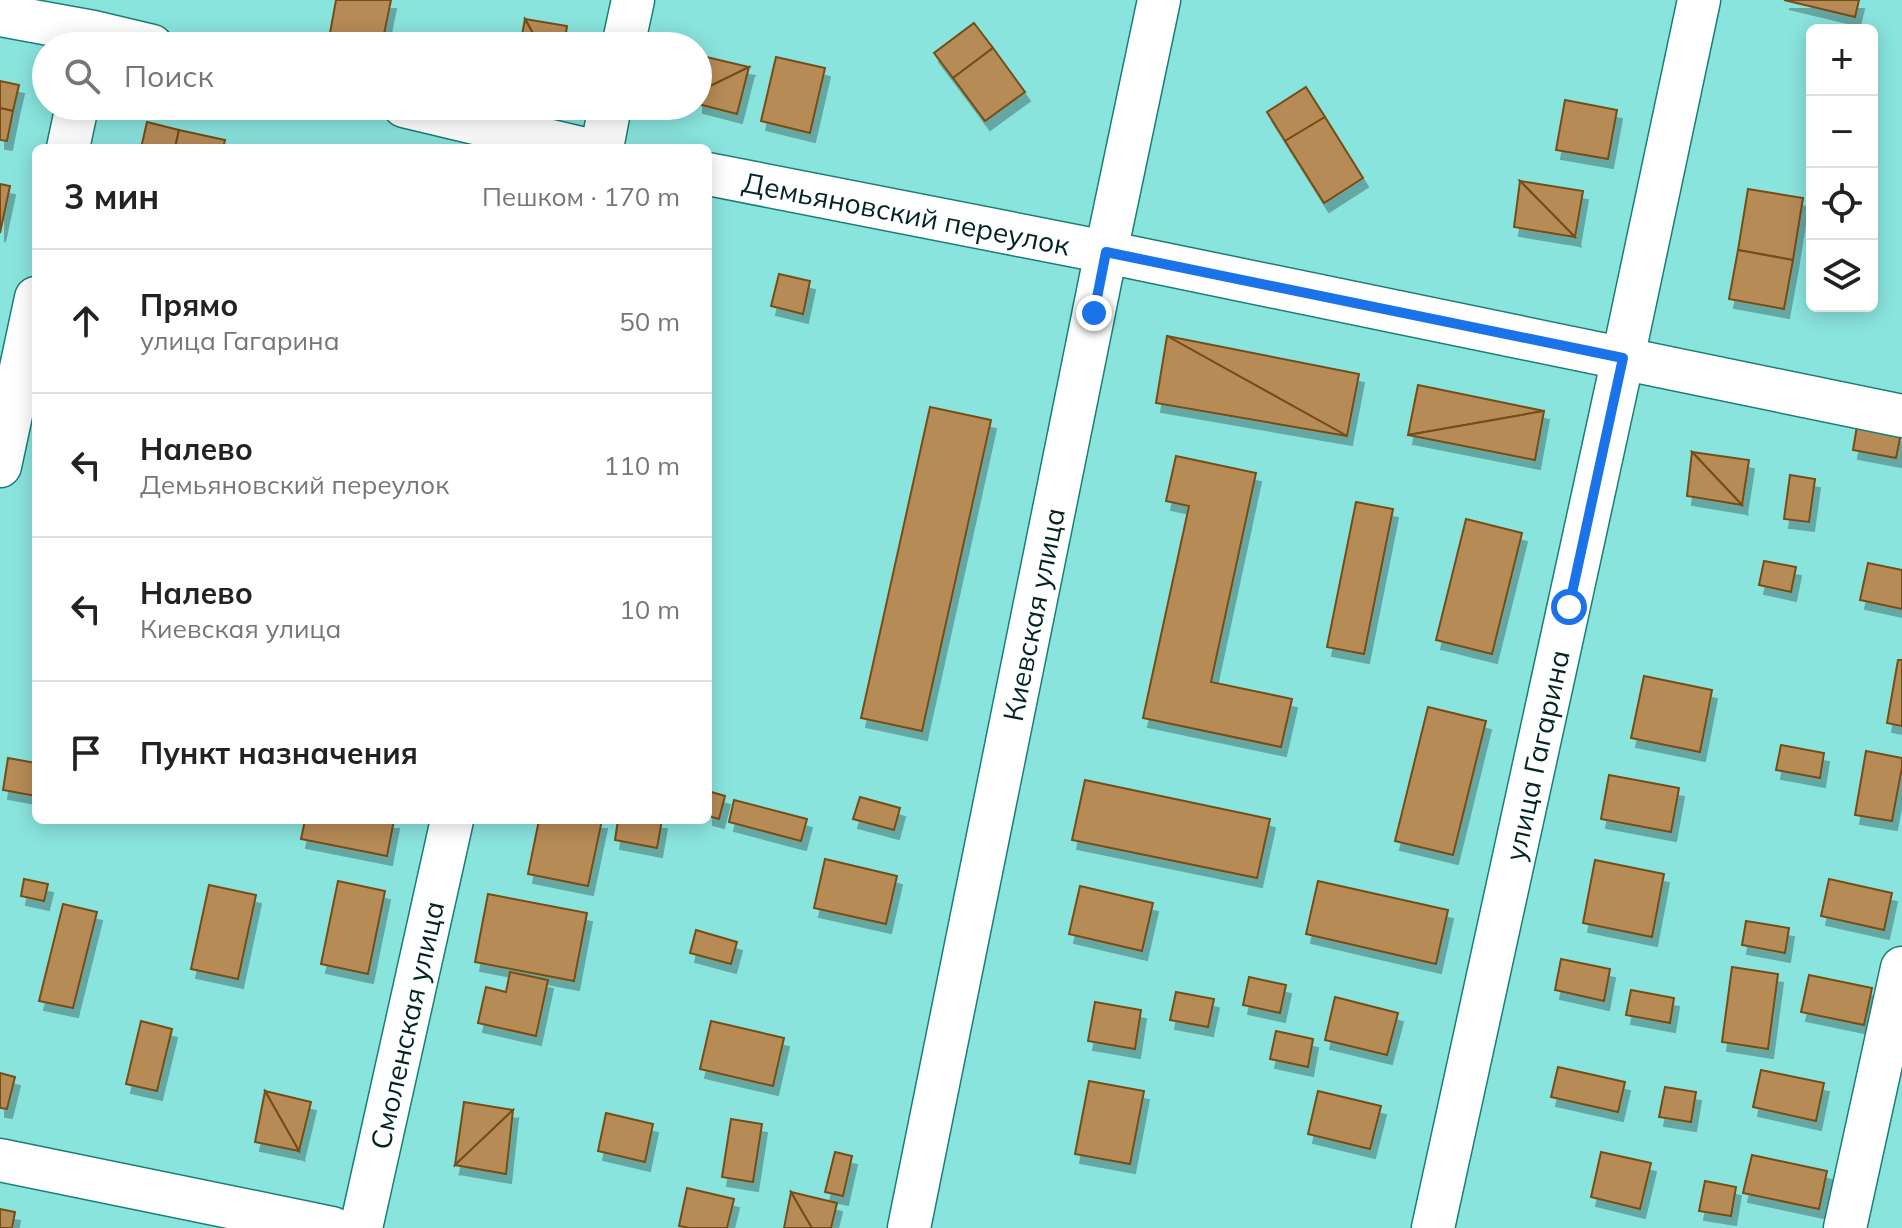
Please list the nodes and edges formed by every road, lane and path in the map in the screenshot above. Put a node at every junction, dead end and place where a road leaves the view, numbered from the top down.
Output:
1 (633, 0) edge
2 (1159, 0) edge
3 (1699, 0) edge
4 (0, 15) edge
5 (94, 26) edge
6 (626, 32) edge
7 (74, 120) edge
8 (463, 120) edge
9 (607, 120) edge
10 (69, 144) edge
11 (563, 144) edge
12 (603, 144) edge
13 (712, 175) edge
14 (1106, 252) junction
15 (32, 317) edge
16 (1623, 358) junction
17 (1902, 416) edge
18 (0, 466) edge
19 (451, 824) edge
20 (1902, 968) edge
21 (0, 1160) edge
22 (332, 1228) edge
23 (361, 1228) edge
24 (909, 1228) edge
25 (1433, 1228) edge
26 (1845, 1228) edge

1 - 6 street
2 - 14 street, Киевская улица
3 - 16 street, улица Гагарина
4 - 5 street
7 - 10 street
8 - 11 street
9 - 12 street
13 - 14 street, Демьяновский переулок
14 - 16 street, Демьяновский переулок
14 - 24 street, Киевская улица
15 - 18 street
16 - 17 street, Демьяновский переулок
16 - 25 street, улица Гагарина
19 - 23 street, Смоленская улица
20 - 26 street
21 - 22 street

